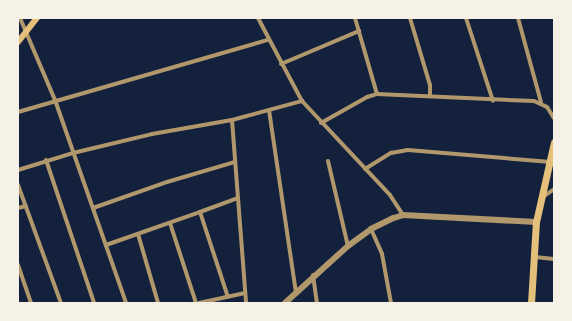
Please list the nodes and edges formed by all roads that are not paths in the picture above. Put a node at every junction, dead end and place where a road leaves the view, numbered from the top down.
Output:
1 (20, 18) edge
2 (37, 18) edge
3 (258, 18) edge
4 (355, 18) edge
5 (410, 18) edge
6 (466, 18) edge
7 (518, 18) edge
8 (359, 31) junction
9 (26, 33) junction
10 (268, 40) junction
11 (18, 42) edge
12 (281, 64) junction
13 (377, 94) junction
14 (430, 95) junction
15 (55, 100) junction
16 (302, 101) junction
17 (493, 101) junction
18 (541, 102) junction
19 (269, 110) junction
20 (18, 112) edge
21 (554, 118) edge
22 (232, 120) junction
23 (321, 123) junction
24 (554, 142) edge
25 (73, 153) junction
26 (46, 160) junction
27 (328, 161) dead end
28 (235, 162) junction
29 (550, 162) junction
30 (18, 170) edge
31 (365, 170) junction
32 (18, 185) edge
33 (554, 189) edge
34 (238, 198) junction
35 (543, 198) junction
36 (26, 206) junction
37 (18, 208) edge
38 (93, 208) junction
39 (200, 212) junction
40 (403, 215) junction
41 (536, 222) junction
42 (170, 223) junction
43 (371, 229) junction
44 (138, 234) junction
45 (106, 245) junction
46 (348, 246) junction
47 (535, 257) junction
48 (554, 259) edge
49 (18, 266) edge
50 (313, 275) junction
51 (296, 292) junction
52 (245, 293) junction
53 (228, 297) junction
54 (31, 303) edge
55 (62, 303) edge
56 (94, 303) edge
57 (126, 303) edge
58 (158, 303) edge
59 (196, 303) edge
60 (199, 303) edge
61 (246, 303) edge
62 (285, 303) edge
63 (317, 303) edge
64 (391, 303) edge
65 (531, 303) edge

1 - 9 street
2 - 9 main road
3 - 10 street
4 - 8 street
5 - 14 street
6 - 17 street
7 - 18 street
8 - 12 street
8 - 13 street
9 - 11 main road
9 - 15 street
10 - 12 street
10 - 15 street
12 - 16 street
13 - 14 street
13 - 23 street
14 - 17 street
15 - 20 street
15 - 25 street
16 - 19 street
16 - 23 street
17 - 18 street
18 - 21 street
19 - 22 street
19 - 51 street
22 - 25 street
22 - 28 street
23 - 31 street
24 - 29 main road
25 - 26 street
25 - 38 street
26 - 30 street
26 - 56 street
27 - 46 street
28 - 34 street
28 - 38 street
29 - 31 street
29 - 35 main road
31 - 40 street
32 - 36 street
33 - 35 street
34 - 39 street
34 - 52 street
35 - 41 main road
36 - 37 street
36 - 55 street
38 - 45 street
39 - 42 street
39 - 53 street
40 - 41 street
40 - 43 street
41 - 47 main road
42 - 44 street
42 - 59 street
43 - 46 street
43 - 64 street
44 - 45 street
44 - 58 street
45 - 57 street
46 - 50 street
47 - 48 street
47 - 65 main road
49 - 54 street
50 - 51 street
50 - 63 street
51 - 62 street
52 - 53 street
52 - 61 street
53 - 60 street

